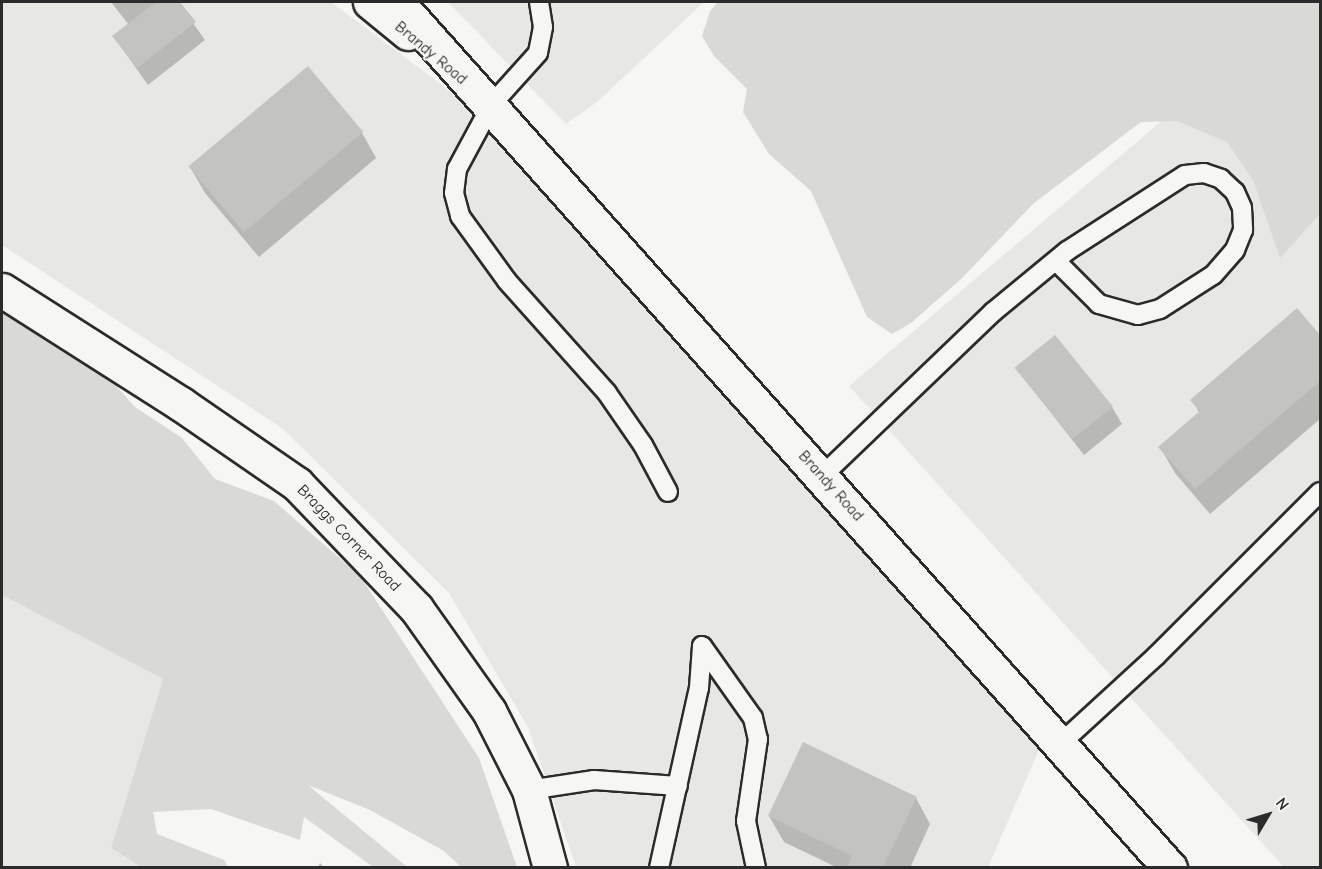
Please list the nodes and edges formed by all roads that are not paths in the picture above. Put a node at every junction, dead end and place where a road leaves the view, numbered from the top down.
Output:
1 (370, 2) edge
2 (397, 2) edge
3 (538, 2) edge
4 (492, 104) junction
5 (1056, 261) junction
6 (2, 290) edge
7 (822, 476) junction
8 (668, 492) dead end
9 (1320, 492) edge
10 (1060, 744) junction
11 (678, 786) junction
12 (529, 790) junction
13 (550, 867) edge
14 (659, 867) edge
15 (756, 867) edge
16 (1170, 867) edge

1 - 4 main road, Brandy Road
2 - 4 main road, Brandy Road
3 - 4 lane
4 - 7 main road, Brandy Road
4 - 8 lane
5 - 5 lane
5 - 7 lane
6 - 12 main road, Braggs Corner Road
7 - 10 main road, Brandy Road
9 - 10 lane
10 - 16 main road, Brandy Road
11 - 12 lane
11 - 14 lane
11 - 15 lane
12 - 13 main road, Braggs Corner Road

